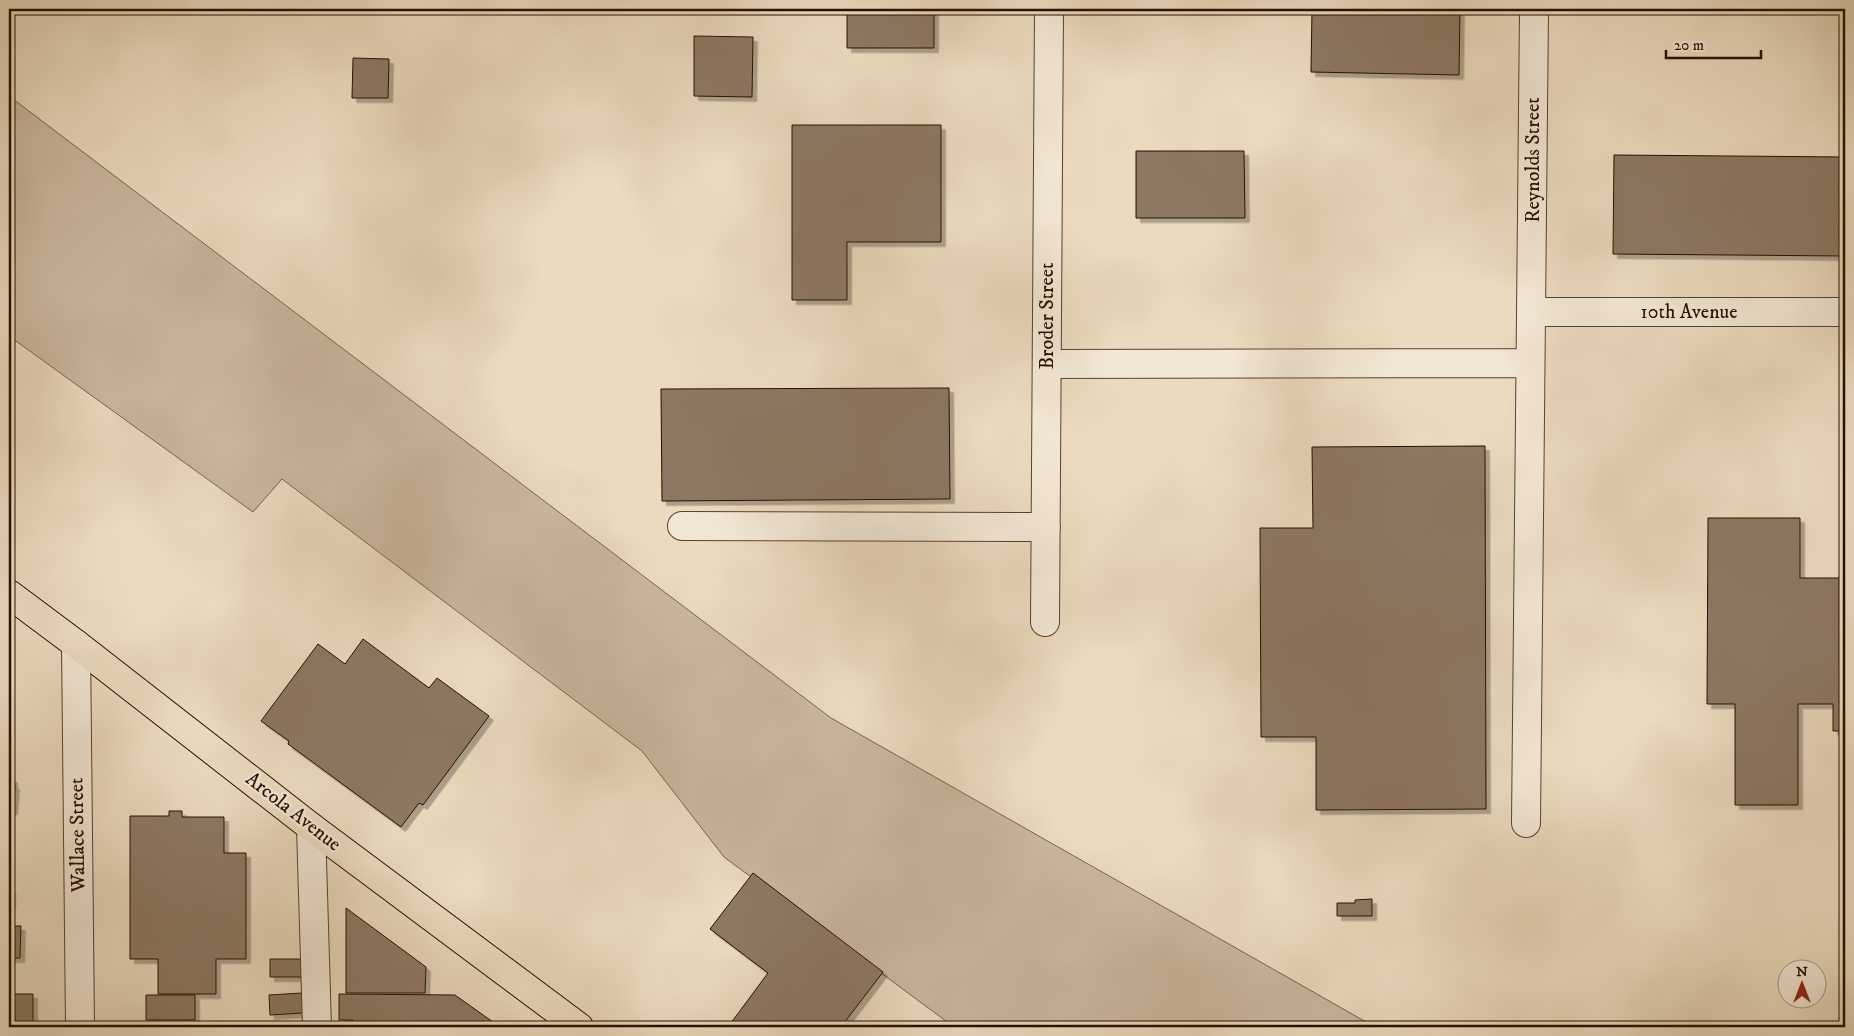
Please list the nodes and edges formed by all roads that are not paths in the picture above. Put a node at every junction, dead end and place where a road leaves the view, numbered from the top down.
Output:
1 (1049, 9) edge
2 (1534, 9) edge
3 (1532, 312) junction
4 (1845, 312) edge
5 (1530, 363) junction
6 (1047, 364) junction
7 (682, 526) dead end
8 (1046, 526) junction
9 (9, 594) edge
10 (1045, 622) dead end
11 (76, 644) junction
12 (1526, 823) dead end
13 (311, 827) junction
14 (80, 1027) edge
15 (317, 1027) edge
16 (579, 1027) edge

1 - 6 street, Broder Street
2 - 3 street, Reynolds Street
3 - 4 street, 10th Avenue
3 - 5 street, Reynolds Street
5 - 6 street
5 - 12 street, Reynolds Street
6 - 8 street, Broder Street
7 - 8 street
8 - 10 street, Broder Street
9 - 11 main road, Arcola Avenue
11 - 13 main road, Arcola Avenue
11 - 14 street, Wallace Street
13 - 15 street
13 - 16 main road, Arcola Avenue

